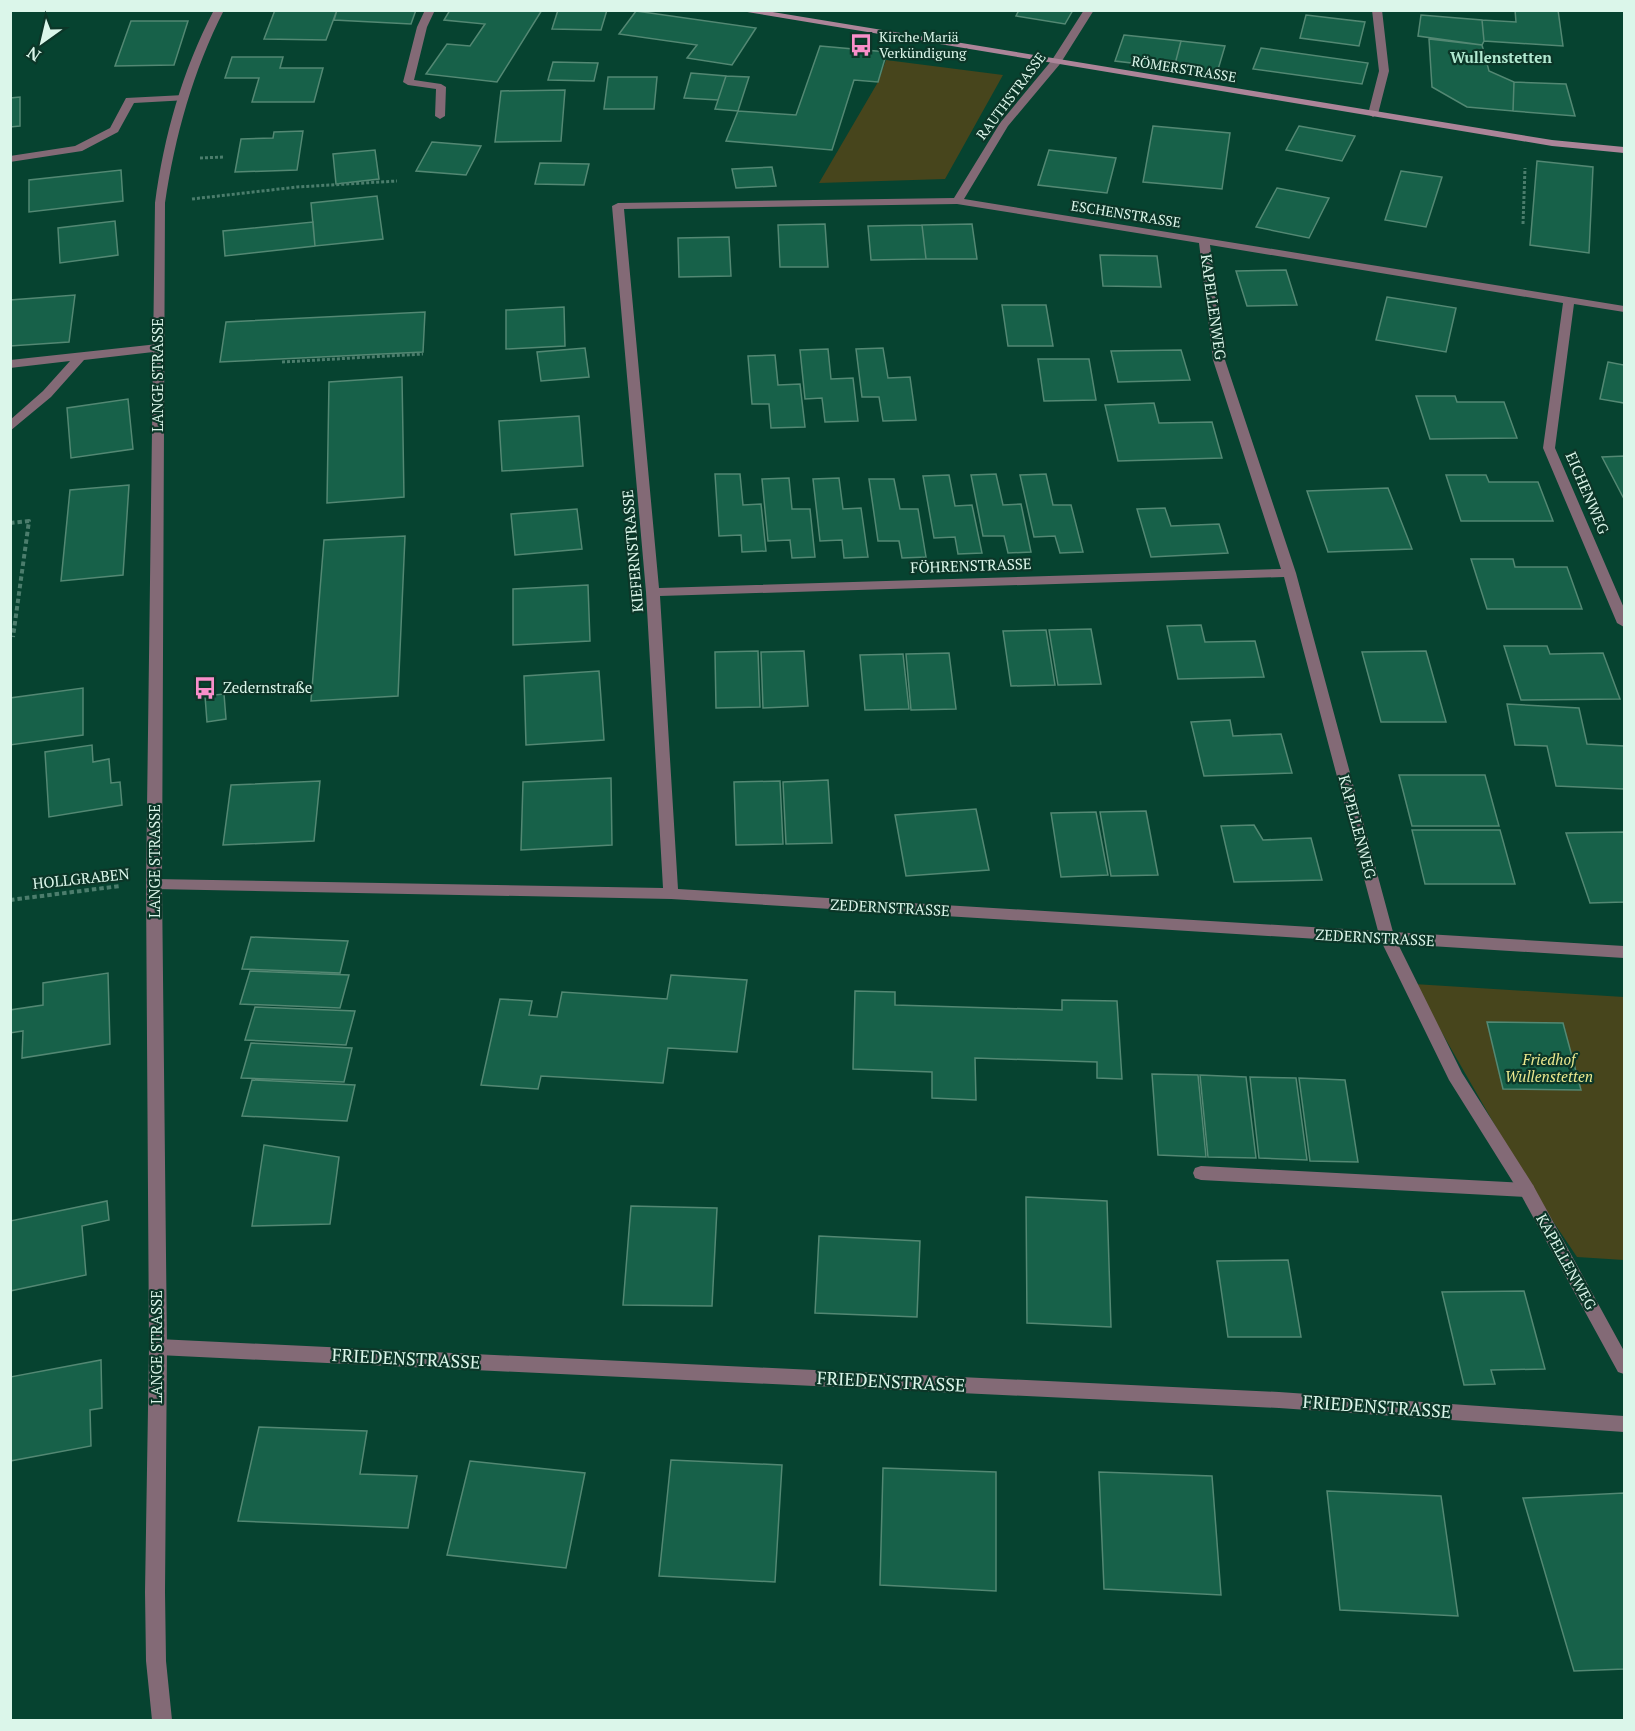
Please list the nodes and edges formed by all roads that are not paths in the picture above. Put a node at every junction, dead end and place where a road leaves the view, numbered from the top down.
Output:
1 (219, 10) edge
2 (430, 10) edge
3 (740, 10) edge
4 (1089, 10) edge
5 (1377, 10) edge
6 (1056, 62) junction
7 (184, 98) junction
8 (1373, 114) junction
9 (440, 116) dead end
10 (1624, 150) edge
11 (10, 159) edge
12 (957, 201) junction
13 (618, 206) joint
14 (1204, 242) junction
15 (1569, 300) junction
16 (1624, 309) edge
17 (158, 348) junction
18 (79, 358) junction
19 (10, 364) edge
20 (10, 427) edge
21 (1289, 573) junction
22 (653, 592) junction
23 (1624, 623) edge
24 (154, 884) junction
25 (671, 894) junction
26 (1387, 938) junction
27 (1624, 952) edge
28 (1201, 1173) dead end
29 (1527, 1190) junction
30 (158, 1347) junction
31 (1624, 1367) edge
32 (1624, 1424) edge
33 (162, 1720) edge

1 - 7 street, LANGE STRASSE
2 - 9 street
3 - 6 main road, RÖMERSTRASSE
4 - 6 street, RAUTHSTRASSE
5 - 8 street
6 - 8 main road, RÖMERSTRASSE
6 - 12 street, RAUTHSTRASSE
7 - 11 street
7 - 17 street, LANGE STRASSE
8 - 10 main road, RÖMERSTRASSE
12 - 13 street, ESCHENSTRASSE
12 - 14 street, ESCHENSTRASSE
13 - 22 street, KIEFERNSTRASSE
14 - 15 street, ESCHENSTRASSE
14 - 21 street, KAPELLENWEG
15 - 16 street, ESCHENSTRASSE
15 - 23 street, EICHENWEG
17 - 18 street
17 - 24 street, LANGE STRASSE
18 - 19 street
18 - 20 street
21 - 22 street, FÖHRENSTRASSE
21 - 26 street, KAPELLENWEG
22 - 25 street, KIEFERNSTRASSE
24 - 25 street, ZEDERNSTRASSE
24 - 30 street, LANGE STRASSE
25 - 26 street, ZEDERNSTRASSE
26 - 27 street, ZEDERNSTRASSE
26 - 29 street, KAPELLENWEG
28 - 29 street
29 - 31 street, KAPELLENWEG
30 - 32 street, FRIEDENSTRASSE
30 - 33 street, LANGE STRASSE

